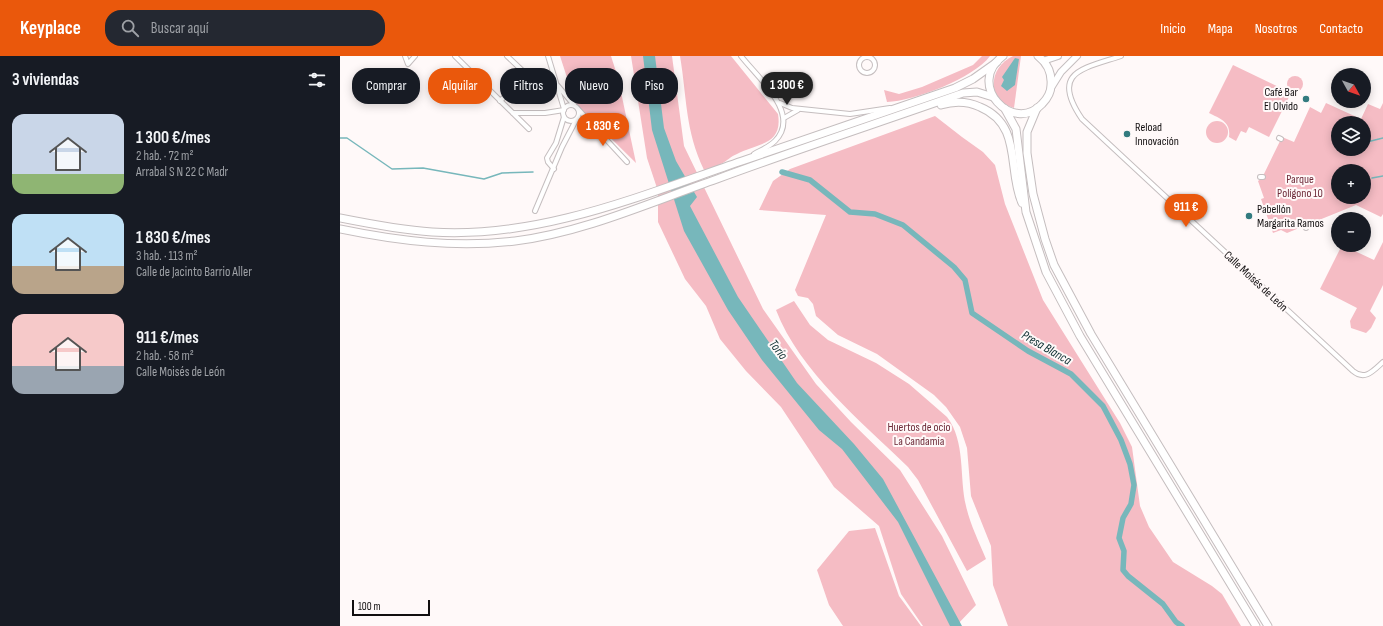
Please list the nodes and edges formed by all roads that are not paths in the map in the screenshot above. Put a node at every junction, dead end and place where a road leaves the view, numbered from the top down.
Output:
1 (405, 56) edge
2 (415, 56) edge
3 (455, 56) edge
4 (507, 56) edge
5 (548, 56) edge
6 (741, 56) edge
7 (1003, 56) edge
8 (1058, 56) edge
9 (1077, 56) edge
10 (1120, 56) edge
11 (861, 57) edge
12 (1040, 58) edge
13 (997, 62) junction
14 (519, 68) edge
15 (551, 68) edge
16 (557, 85) edge
17 (557, 87) edge
18 (1051, 88) junction
19 (993, 97) junction
20 (500, 100) edge
21 (777, 101) junction
22 (504, 104) edge
23 (923, 107) junction
24 (577, 108) junction
25 (1037, 108) junction
26 (895, 109) junction
27 (1005, 109) junction
28 (564, 110) junction
29 (800, 110) junction
30 (513, 113) junction
31 (564, 117) junction
32 (784, 118) junction
33 (578, 119) junction
34 (590, 120) junction
35 (529, 129) dead end
36 (741, 161) junction
37 (627, 162) dead end
38 (554, 169) junction
39 (535, 211) dead end
40 (1026, 212) junction
41 (340, 218) edge
42 (340, 229) edge
43 (1383, 362) edge
44 (1256, 626) edge
45 (1268, 626) edge

1 - 2 street
3 - 20 street
4 - 14 street
5 - 15 street
6 - 21 street
7 - 13 highway
8 - 12 main road
9 - 18 main road
10 - 43 street, Calle Moisés de León
11 - 11 street
12 - 18 highway
13 - 19 highway
13 - 26 highway
16 - 24 street
17 - 28 street
18 - 25 highway
19 - 23 highway
19 - 27 highway
21 - 29 street
21 - 32 street
22 - 30 street
23 - 40 highway
23 - 42 highway
24 - 28 street
24 - 33 street
24 - 34 street
25 - 27 highway
25 - 45 highway
26 - 29 street
26 - 36 highway
27 - 40 highway
28 - 30 street
28 - 31 street
29 - 32 street
30 - 35 street
31 - 33 street
31 - 38 street
32 - 36 street
33 - 34 street
33 - 38 street
34 - 37 street
36 - 41 highway
38 - 39 street
40 - 44 highway

